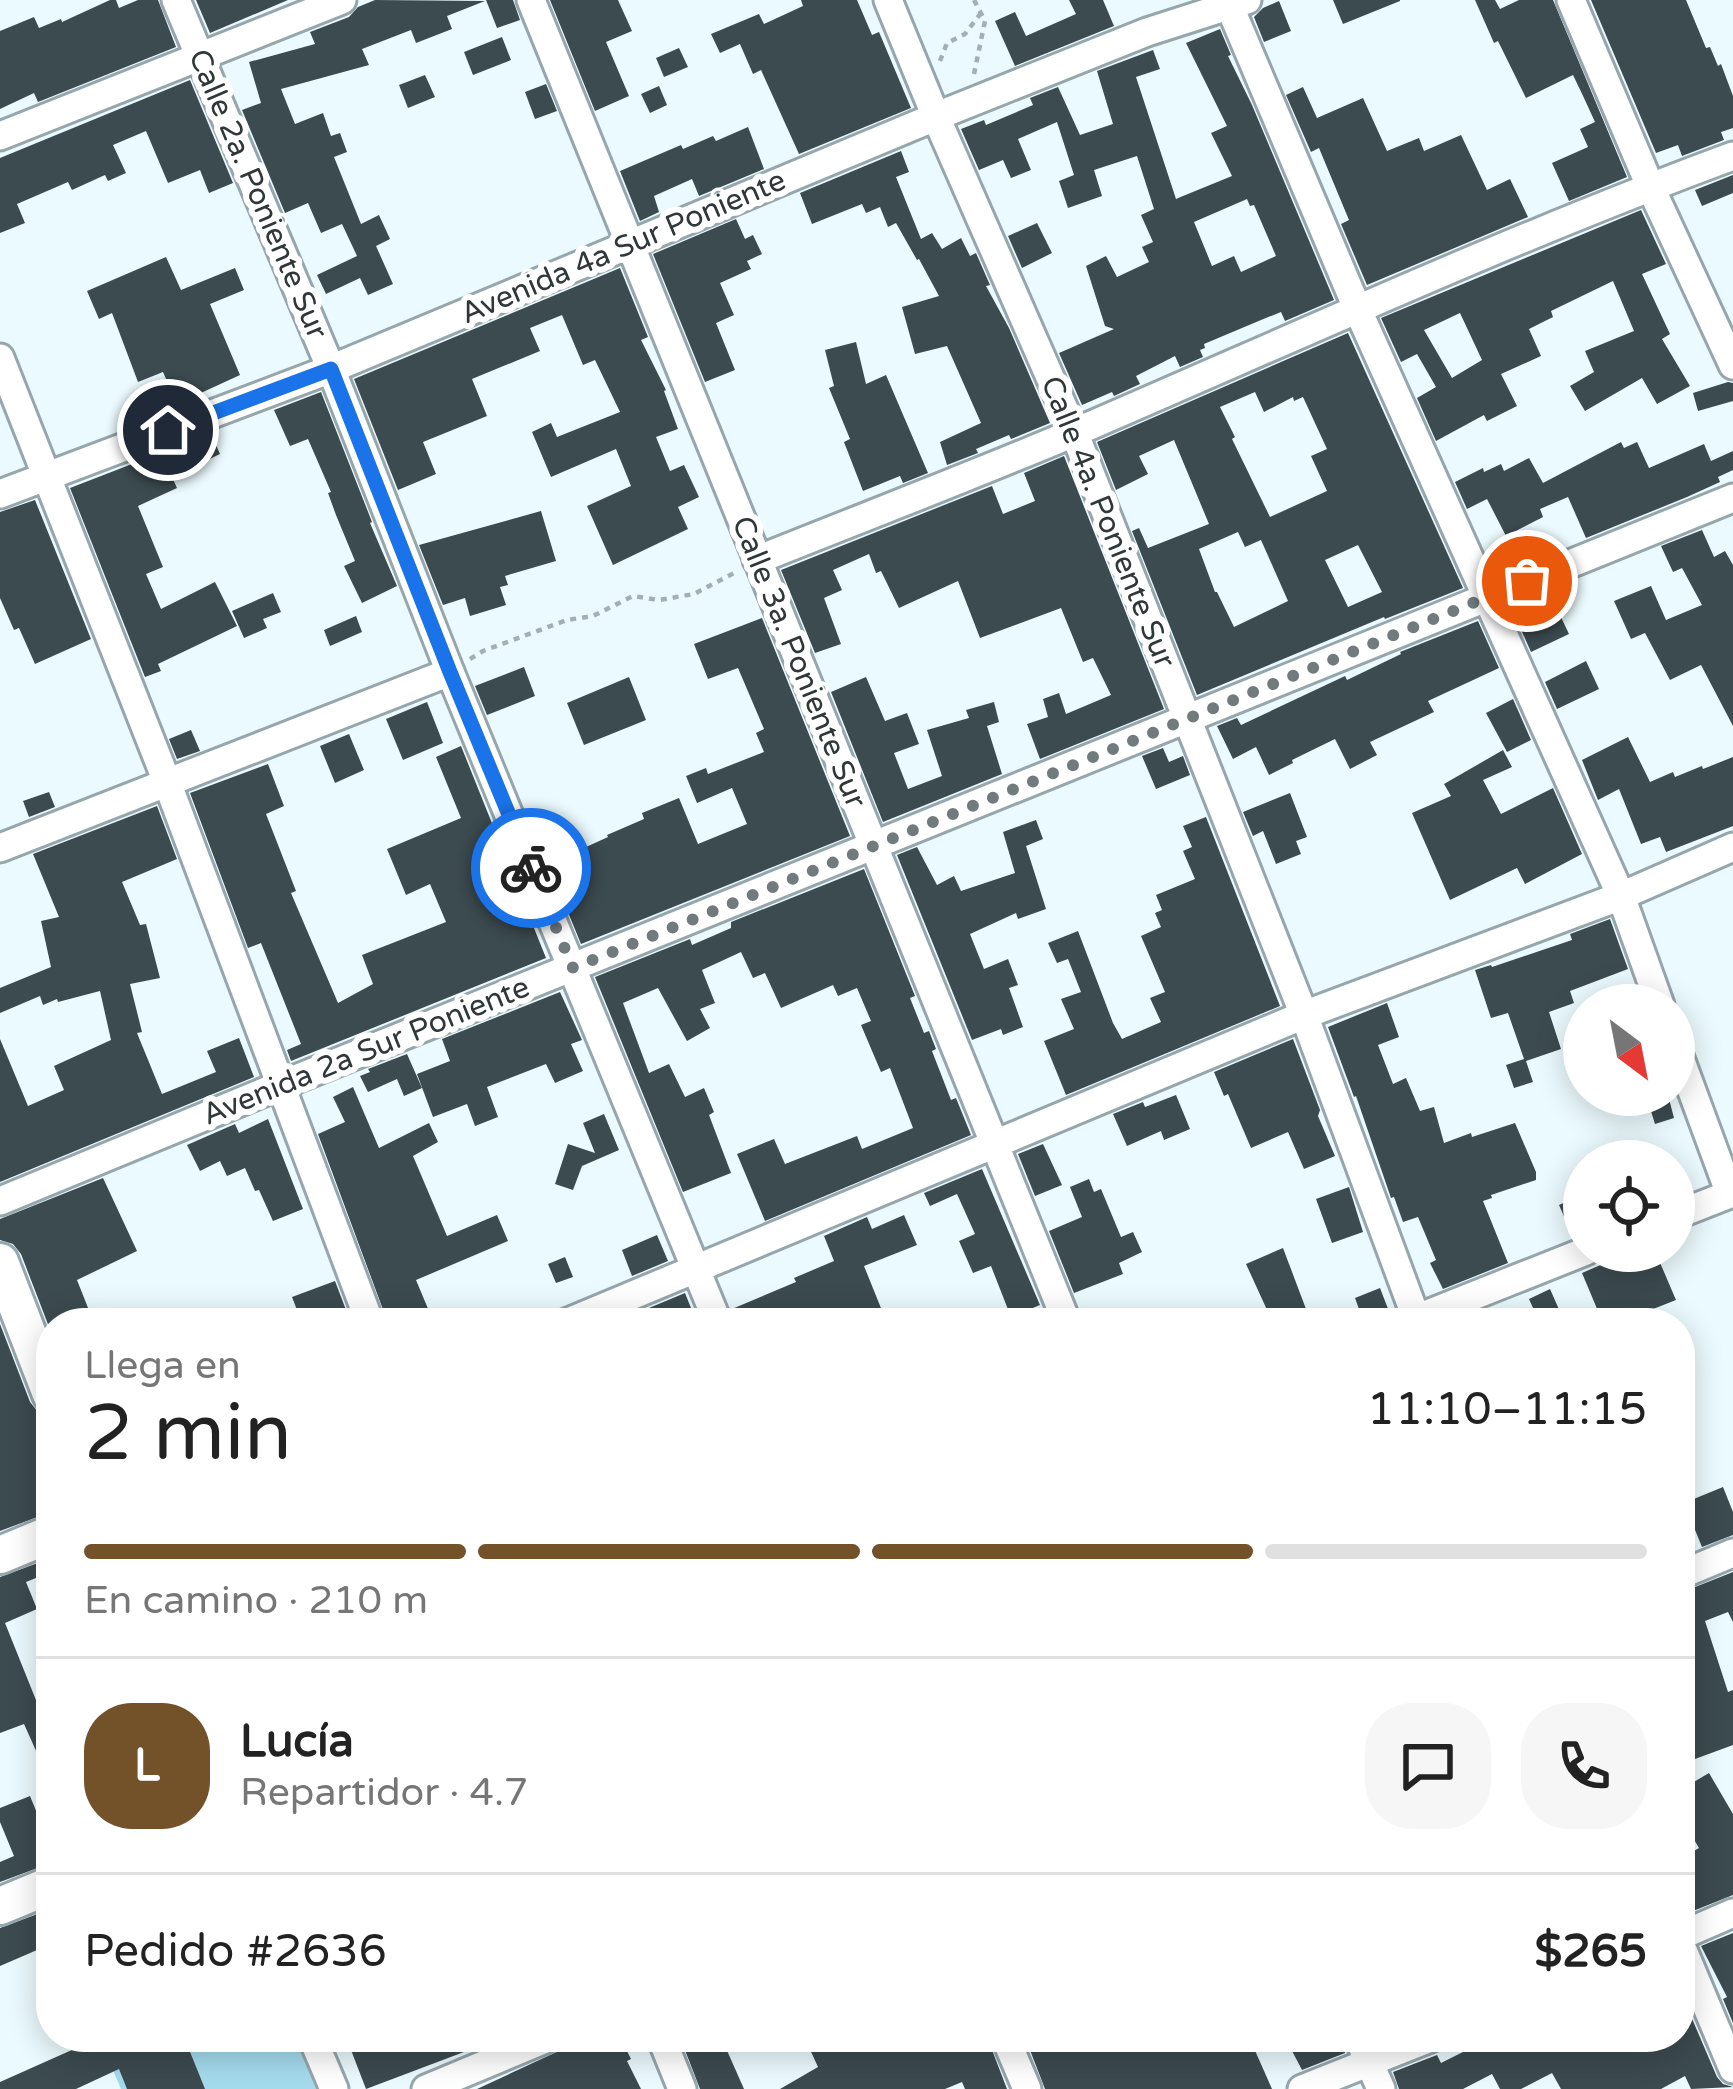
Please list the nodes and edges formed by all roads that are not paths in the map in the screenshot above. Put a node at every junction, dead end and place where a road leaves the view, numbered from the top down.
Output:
1 (176, 0) edge
2 (341, 0) edge
3 (531, 0) edge
4 (889, 0) edge
5 (1571, 0) edge
6 (1235, 2) edge
7 (202, 57) junction
8 (950, 111) junction
9 (0, 136) edge
10 (1733, 156) edge
11 (1650, 186) junction
12 (631, 243) junction
13 (1357, 308) junction
14 (0, 358) edge
15 (1733, 365) edge
16 (331, 369) junction
17 (1074, 432) junction
18 (46, 476) junction
19 (0, 494) edge
20 (1733, 498) edge
21 (757, 560) junction
22 (1486, 598) junction
23 (450, 672) junction
24 (1187, 719) junction
25 (167, 782) junction
26 (874, 845) junction
27 (1733, 847) edge
28 (0, 848) edge
29 (1621, 896) junction
30 (573, 968) junction
31 (1652, 984) edge
32 (1304, 1015) junction
33 (281, 1085) junction
34 (1695, 1099) edge
35 (995, 1142) junction
36 (0, 1201) edge
37 (1695, 1208) edge
38 (1563, 1260) edge
39 (0, 1262) edge
40 (697, 1270) junction
41 (364, 1308) edge
42 (603, 1308) edge
43 (712, 1308) edge
44 (1061, 1308) edge
45 (1408, 1308) edge
46 (1445, 1308) edge
47 (36, 1355) edge
48 (36, 1540) edge
49 (1733, 1553) edge
50 (0, 1555) edge
51 (1695, 1569) edge
52 (36, 1892) edge
53 (0, 1906) edge
54 (1733, 1913) edge
55 (1695, 1932) edge
56 (1695, 1977) edge
57 (318, 2052) edge
58 (514, 2052) edge
59 (667, 2052) edge
60 (1011, 2052) edge
61 (1369, 2063) edge
62 (1733, 2069) edge
63 (334, 2089) edge
64 (426, 2089) edge
65 (682, 2089) edge
66 (1027, 2089) edge
67 (1303, 2089) edge

1 - 7 street, Calle 2a. Poniente Sur
2 - 7 street
3 - 12 street, Calle 3a. Poniente Sur
4 - 8 street, Calle 4a. Poniente Sur
5 - 11 street
6 - 8 street, Avenida 4a Sur Poniente
6 - 13 street
7 - 9 street
7 - 16 street, Calle 2a. Poniente Sur
8 - 12 street, Avenida 4a Sur Poniente
8 - 17 street, Calle 4a. Poniente Sur
10 - 11 street
11 - 13 street
11 - 15 street
12 - 16 street, Avenida 4a Sur Poniente
12 - 21 street, Calle 3a. Poniente Sur
13 - 17 street
13 - 22 street
14 - 18 street
16 - 18 street, Avenida 4a Sur Poniente
16 - 23 street, Calle 2a. Poniente Sur
17 - 21 street
17 - 24 street, Calle 4a. Poniente Sur
18 - 19 street, Avenida 4a Sur Poniente
18 - 25 street
20 - 22 street, Avenida 2a Sur Poniente
21 - 26 street, Calle 3a. Poniente Sur
22 - 24 street, Avenida 2a Sur Poniente
22 - 29 street
23 - 25 street
23 - 30 street, Calle 2a. Poniente Sur
24 - 26 street, Avenida 2a Sur Poniente
24 - 32 street, Calle 4a. Poniente Sur
25 - 28 street
25 - 33 street
26 - 30 street, Avenida 2a Sur Poniente
26 - 35 street, Calle 3a. Poniente Sur
27 - 29 street
29 - 31 street
29 - 32 street
30 - 33 street, Avenida 2a Sur Poniente
30 - 40 street, Calle 2a. Poniente Sur
32 - 35 street
32 - 45 street, Calle 4a. Poniente Sur
33 - 36 street, Avenida 2a Sur Poniente
33 - 41 street
34 - 37 street
35 - 40 street
35 - 44 street, Calle 3a. Poniente Sur
38 - 46 street
39 - 47 street
40 - 42 street
40 - 43 street, Calle 2a. Poniente Sur
48 - 50 street
49 - 51 street
52 - 53 street
54 - 55 street
56 - 62 street
57 - 63 street
58 - 64 street
59 - 65 street
60 - 66 street
61 - 67 street

